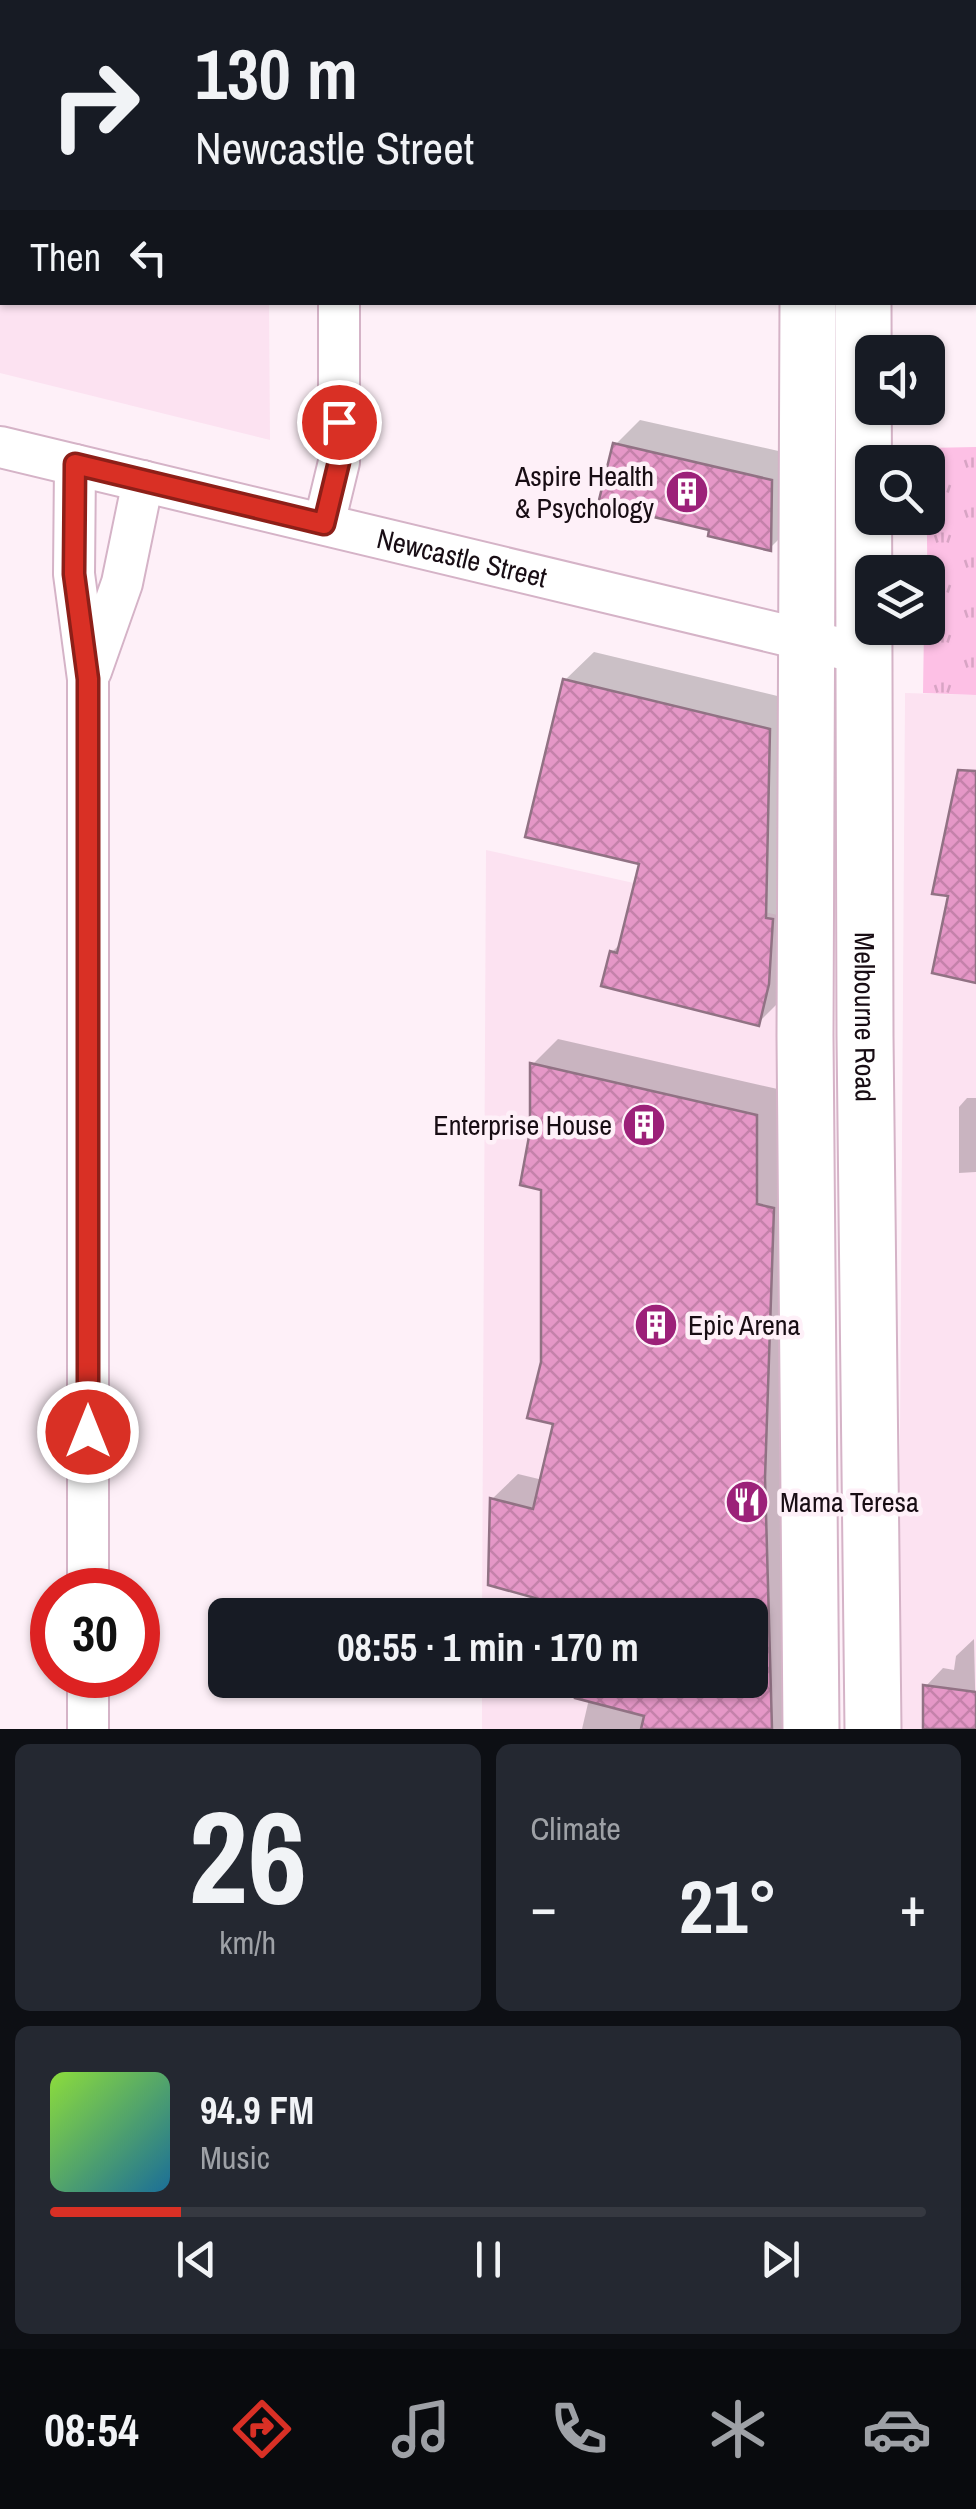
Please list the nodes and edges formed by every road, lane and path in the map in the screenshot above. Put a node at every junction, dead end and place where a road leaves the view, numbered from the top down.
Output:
1 (339, 305) edge
2 (808, 305) edge
3 (863, 305) edge
4 (0, 446) edge
5 (75, 464) junction
6 (143, 481) junction
7 (324, 524) junction
8 (805, 640) junction
9 (864, 654) junction
10 (88, 679) junction
11 (88, 1568) edge
12 (88, 1698) edge
13 (88, 1729) edge
14 (812, 1729) edge
15 (873, 1729) edge

1 - 7 street
2 - 8 main road
3 - 9 main road, Melbourne Road
4 - 5 street, Newcastle Street
5 - 6 street, Newcastle Street
5 - 10 street
6 - 7 street, Newcastle Street
6 - 10 street
7 - 8 street, Newcastle Street
8 - 9 street, Newcastle Street
8 - 14 main road
9 - 15 main road, Melbourne Road
10 - 11 street
12 - 13 street

